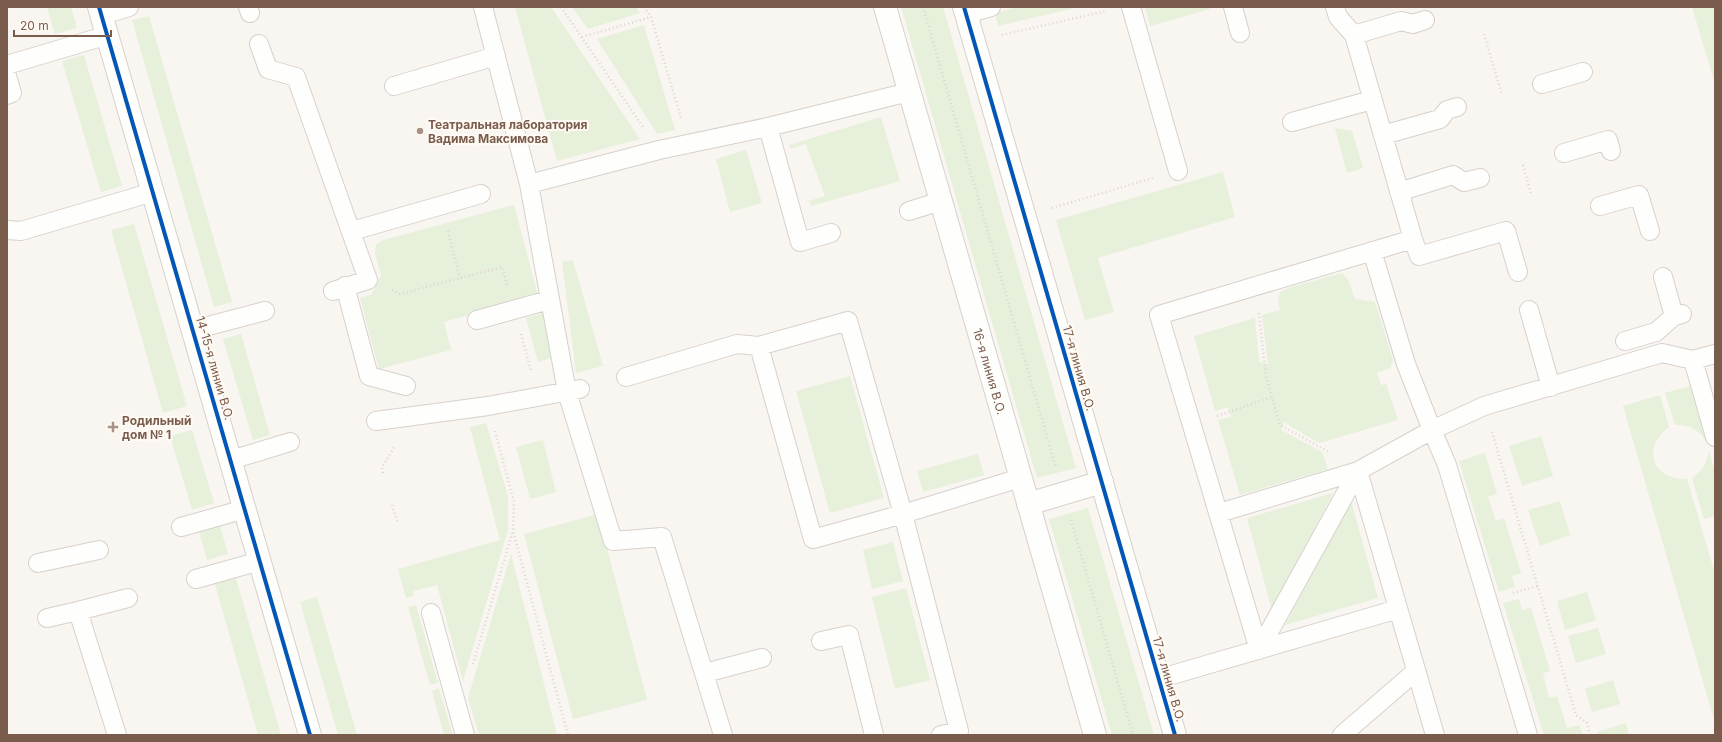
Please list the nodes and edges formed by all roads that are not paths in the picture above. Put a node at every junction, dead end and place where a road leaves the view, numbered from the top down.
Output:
1 (129, 7) edge
2 (483, 7) edge
3 (885, 7) edge
4 (991, 7) edge
5 (1131, 7) edge
6 (1233, 7) edge
7 (1335, 7) edge
8 (100, 11) edge
9 (965, 11) edge
10 (1425, 20) dead end
11 (1240, 32) dead end
12 (108, 35) junction
13 (1354, 35) junction
14 (259, 44) dead end
15 (496, 56) junction
16 (7, 65) edge
17 (1583, 72) dead end
18 (7, 76) edge
19 (1542, 84) dead end
20 (394, 86) dead end
21 (909, 92) junction
22 (7, 94) edge
23 (1372, 100) junction
24 (1457, 107) dead end
25 (1292, 122) dead end
26 (768, 128) junction
27 (1383, 135) junction
28 (1612, 151) dead end
29 (1564, 153) dead end
30 (1178, 171) road end
31 (1480, 178) dead end
32 (529, 184) junction
33 (153, 192) junction
34 (1399, 192) junction
35 (481, 194) dead end
36 (941, 201) junction
37 (1600, 206) dead end
38 (909, 211) dead end
39 (7, 230) edge
40 (352, 231) junction
41 (1650, 231) dead end
42 (831, 233) dead end
43 (1413, 239) junction
44 (1372, 251) junction
45 (1518, 272) dead end
46 (1663, 277) dead end
47 (549, 300) junction
48 (1529, 310) dead end
49 (265, 311) dead end
50 (477, 320) dead end
51 (193, 330) junction
52 (1656, 332) junction
53 (1626, 341) dead end
54 (759, 346) junction
55 (1662, 353) junction
56 (1715, 354) edge
57 (1693, 360) junction
58 (626, 377) dead end
59 (406, 386) dead end
60 (1551, 387) junction
61 (574, 390) junction
62 (376, 421) dead end
63 (1432, 430) junction
64 (1715, 437) edge
65 (290, 442) dead end
66 (231, 460) junction
67 (1358, 471) junction
68 (1020, 478) junction
69 (1102, 482) junction
70 (1028, 504) junction
71 (245, 509) junction
72 (1219, 513) junction
73 (903, 514) junction
74 (181, 527) dead end
75 (99, 550) dead end
76 (260, 561) junction
77 (38, 563) dead end
78 (196, 579) dead end
79 (128, 598) dead end
80 (1398, 609) junction
81 (78, 611) junction
82 (431, 613) dead end
83 (48, 618) dead end
84 (821, 641) dead end
85 (1258, 650) junction
86 (762, 658) dead end
87 (1416, 671) junction
88 (705, 673) junction
89 (1158, 679) junction
90 (117, 735) edge
91 (310, 735) edge
92 (465, 735) edge
93 (723, 735) edge
94 (874, 735) edge
95 (941, 735) edge
96 (1095, 735) edge
97 (1175, 735) edge
98 (1342, 735) edge
99 (1435, 735) edge
100 (1528, 735) edge

1 - 8 lane
2 - 15 lane
3 - 21 street, 16-я линия В.О.
4 - 9 lane
5 - 30 lane
6 - 11 lane
7 - 13 lane
8 - 12 street, 14-15-я линии В.О.
9 - 69 street, 17-я линия В.О.
10 - 13 lane
12 - 16 lane
12 - 33 street, 14-15-я линии В.О.
13 - 23 lane
14 - 40 lane
15 - 20 lane
15 - 32 lane
17 - 19 lane
18 - 22 lane
21 - 26 lane
21 - 36 street, 16-я линия В.О.
23 - 25 lane
23 - 27 lane
24 - 27 lane
26 - 32 lane
26 - 42 lane
27 - 34 lane
28 - 29 lane
31 - 34 lane
32 - 47 lane
33 - 39 lane
33 - 51 street, 14-15-я линии В.О.
34 - 43 lane
35 - 40 lane
36 - 38 lane
36 - 68 street, 16-я линия В.О.
37 - 41 lane
40 - 59 lane
43 - 44 lane
43 - 45 lane
44 - 63 lane
44 - 72 lane
46 - 52 lane
47 - 50 lane
47 - 61 lane
48 - 60 lane
49 - 51 lane
51 - 66 street, 14-15-я линии В.О.
52 - 53 lane
52 - 55 lane
54 - 58 lane
54 - 73 lane
54 - 73 lane
55 - 57 lane
55 - 60 lane
56 - 57 lane
57 - 64 lane
60 - 63 lane
61 - 62 lane
61 - 88 lane
63 - 67 lane
63 - 100 lane
65 - 66 lane
66 - 71 street, 14-15-я линии В.О.
67 - 72 lane
67 - 80 lane
67 - 85 lane
68 - 70 street, 16-я линия В.О.
68 - 73 lane
69 - 70 street
69 - 89 street, 17-я линия В.О.
70 - 96 street, 16-я линия В.О.
71 - 74 lane
71 - 76 street, 14-15-я линии В.О.
72 - 85 lane
73 - 95 lane
75 - 77 lane
76 - 78 lane
76 - 91 street, 14-15-я линии В.О.
79 - 81 lane
80 - 85 lane
80 - 87 lane
81 - 83 lane
81 - 90 lane
82 - 92 lane
84 - 94 lane
85 - 89 lane
86 - 88 lane
87 - 98 lane
87 - 99 lane
88 - 93 lane
89 - 97 street, 17-я линия В.О.

